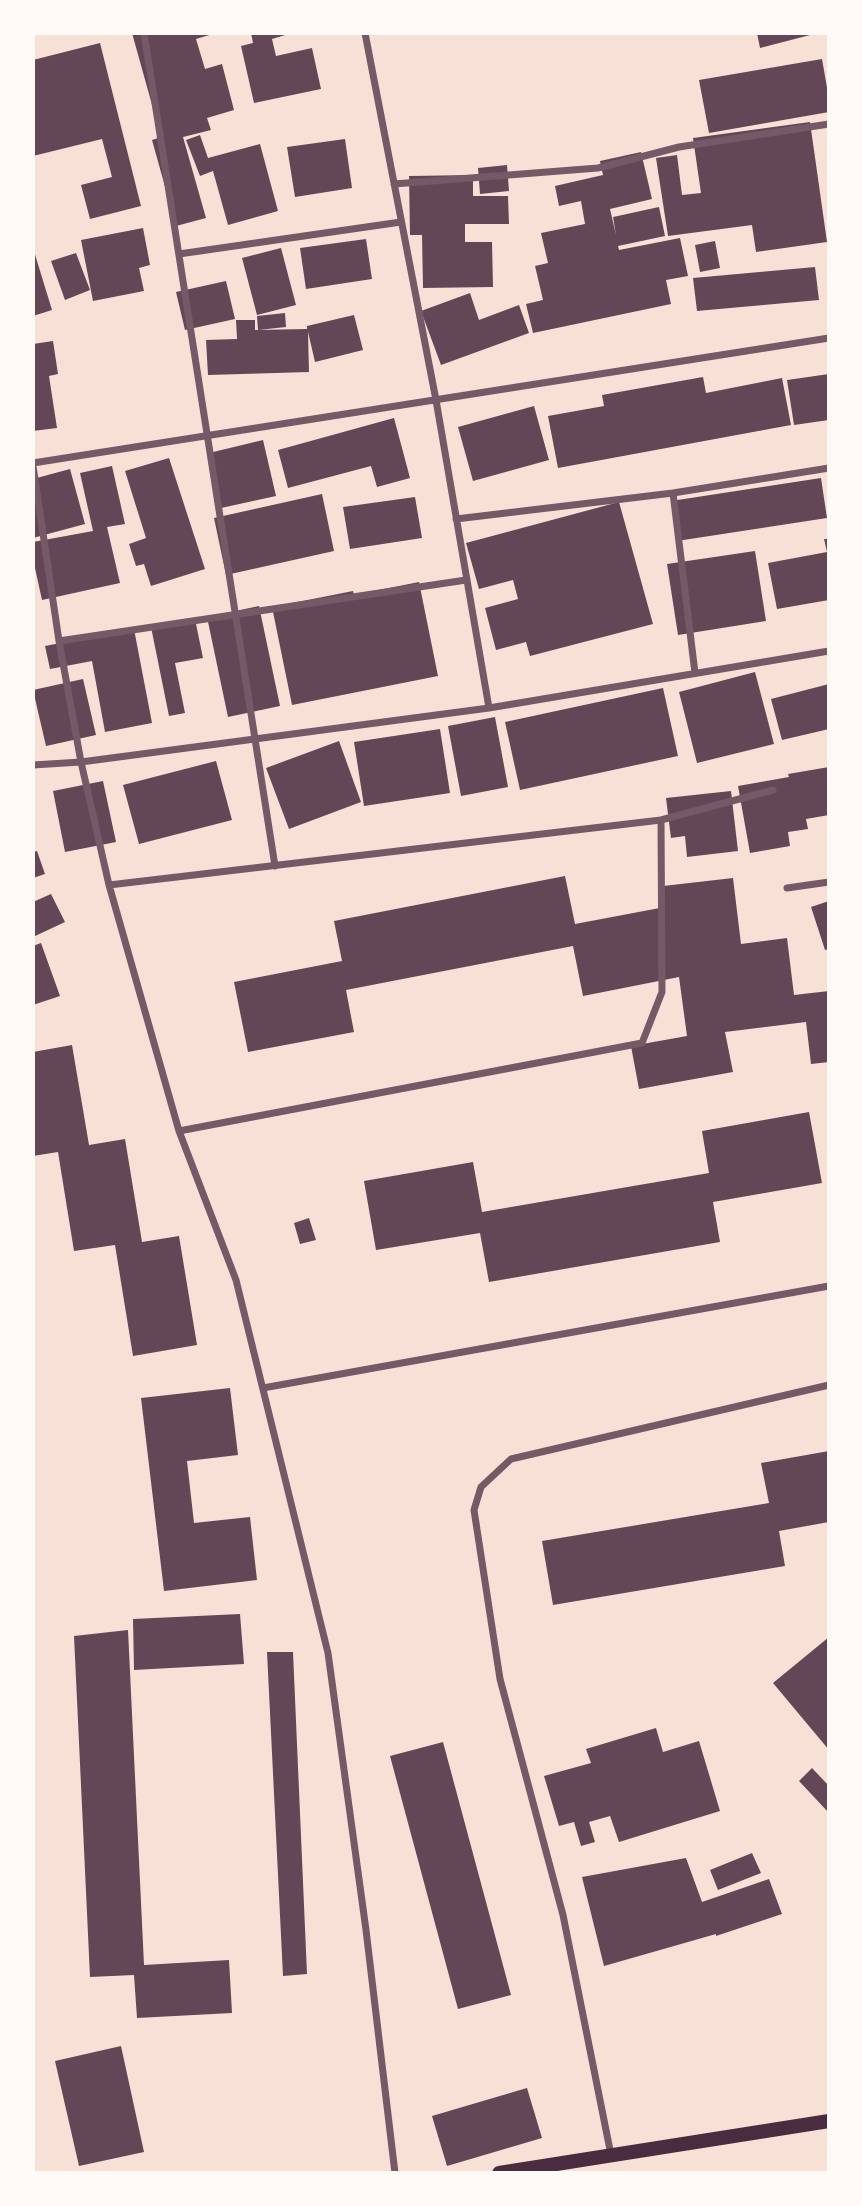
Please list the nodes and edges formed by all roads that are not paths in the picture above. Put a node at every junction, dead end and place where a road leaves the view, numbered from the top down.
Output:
1 (144, 33) edge
2 (365, 33) edge
3 (829, 124) edge
4 (394, 184) junction
5 (401, 222) junction
6 (179, 254) junction
7 (829, 338) edge
8 (436, 400) junction
9 (208, 436) junction
10 (33, 464) edge
11 (829, 467) edge
12 (673, 493) junction
13 (456, 519) junction
14 (466, 580) junction
15 (234, 615) junction
16 (59, 641) junction
17 (829, 651) edge
18 (695, 673) junction
19 (489, 708) junction
20 (256, 739) junction
21 (81, 762) junction
22 (33, 765) edge
23 (773, 790) dead end
24 (661, 820) junction
25 (275, 866) junction
26 (829, 882) edge
27 (109, 885) junction
28 (787, 888) dead end
29 (179, 1131) junction
30 (829, 1286) edge
31 (829, 1385) edge
32 (263, 1388) junction
33 (829, 2121) edge
34 (611, 2155) junction
35 (395, 2173) edge
36 (499, 2173) edge

1 - 6 street
2 - 4 street
3 - 4 street
4 - 5 street
5 - 6 street
5 - 8 street
6 - 9 street
7 - 8 street
8 - 9 street
8 - 13 street
9 - 10 street
9 - 15 street
10 - 16 street
11 - 12 street
12 - 13 street
12 - 18 street
13 - 14 street
14 - 15 street
14 - 19 street
15 - 16 street
15 - 20 street
16 - 21 street
17 - 18 street
18 - 19 street
19 - 20 street
20 - 21 street
20 - 25 street
21 - 22 street
21 - 27 street
23 - 24 street
24 - 25 street
24 - 29 street
25 - 27 street
26 - 28 street
27 - 29 street
29 - 32 street
30 - 32 street
31 - 34 street
32 - 35 street
33 - 34 main road
34 - 36 main road

